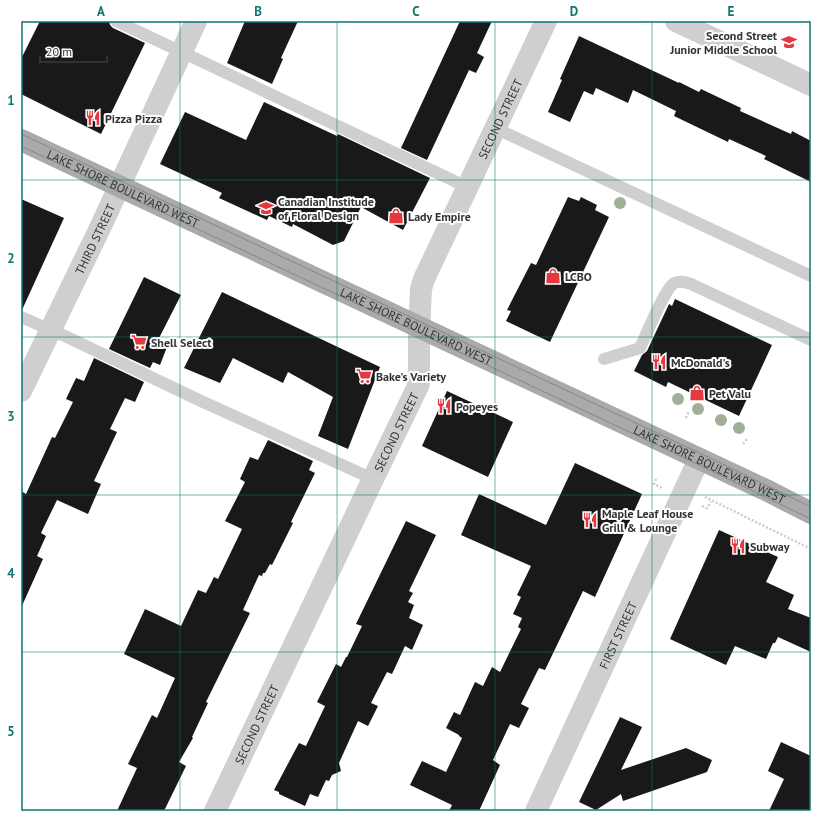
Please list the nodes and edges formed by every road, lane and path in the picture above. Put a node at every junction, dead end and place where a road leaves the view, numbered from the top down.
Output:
1 (116, 21) edge
2 (196, 21) edge
3 (546, 21) edge
4 (676, 21) edge
5 (182, 51) junction
6 (811, 85) edge
7 (495, 128) junction
8 (21, 140) edge
9 (119, 187) junction
10 (467, 187) junction
11 (811, 276) edge
12 (21, 317) edge
13 (419, 328) junction
14 (50, 330) junction
15 (811, 340) edge
16 (604, 359) dead end
17 (21, 391) edge
18 (689, 412) dead end
19 (686, 418) dead end
20 (747, 439) dead end
21 (743, 444) dead end
22 (699, 459) junction
23 (373, 479) junction
24 (656, 479) dead end
25 (685, 487) junction
26 (663, 488) dead end
27 (711, 502) dead end
28 (707, 508) dead end
29 (811, 513) edge
30 (811, 549) edge
31 (215, 811) edge
32 (536, 811) edge

1 - 5 lane
2 - 5 street, THIRD STREET
3 - 7 street, SECOND STREET
4 - 6 street
5 - 9 street, THIRD STREET
5 - 10 lane
7 - 10 street, SECOND STREET
7 - 11 lane
8 - 9 main road, LAKE SHORE BOULEVARD WEST
9 - 13 main road, LAKE SHORE BOULEVARD WEST
9 - 14 street, THIRD STREET
10 - 13 street, SECOND STREET
12 - 14 lane
13 - 22 main road, LAKE SHORE BOULEVARD WEST
13 - 23 street, SECOND STREET
14 - 17 street, THIRD STREET
14 - 23 lane
15 - 16 lane
18 - 19 path
20 - 21 path
22 - 25 street, FIRST STREET
22 - 29 main road, LAKE SHORE BOULEVARD WEST
23 - 31 street, SECOND STREET
24 - 26 path
25 - 30 path
25 - 32 street, FIRST STREET
27 - 28 path

